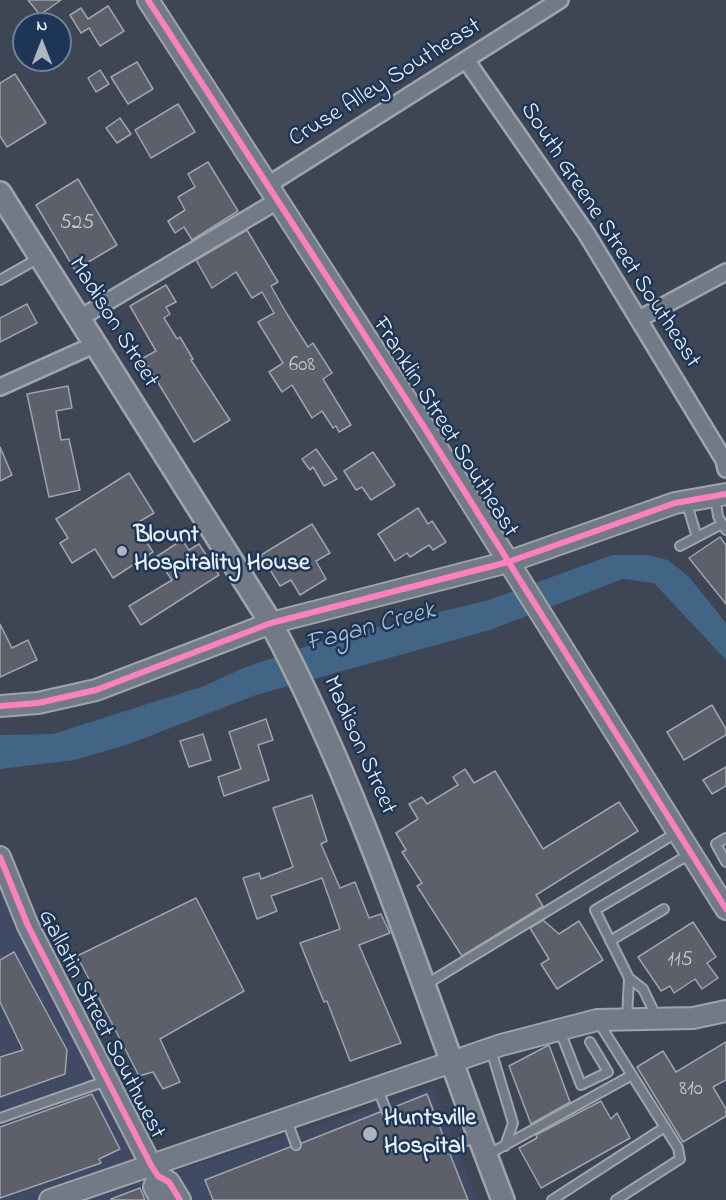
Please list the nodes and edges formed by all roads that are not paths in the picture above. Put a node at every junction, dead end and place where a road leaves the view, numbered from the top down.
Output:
1 (148, 0) edge
2 (560, 0) edge
3 (466, 60) junction
4 (0, 193) edge
5 (272, 193) junction
6 (41, 257) junction
7 (726, 272) edge
8 (0, 280) edge
9 (80, 318) junction
10 (639, 319) junction
11 (96, 344) junction
12 (0, 387) edge
13 (726, 470) edge
14 (720, 495) edge
15 (686, 501) junction
16 (724, 527) edge
17 (697, 537) junction
18 (680, 546) dead end
19 (508, 562) junction
20 (271, 623) junction
21 (0, 706) edge
22 (678, 832) junction
23 (726, 838) edge
24 (691, 853) junction
25 (726, 862) edge
26 (2, 868) edge
27 (721, 889) edge
28 (664, 909) dead end
29 (726, 909) edge
30 (610, 941) junction
31 (629, 978) junction
32 (423, 986) junction
33 (726, 1011) edge
34 (627, 1018) junction
35 (657, 1018) junction
36 (597, 1020) junction
37 (559, 1029) junction
38 (590, 1042) dead end
39 (491, 1048) junction
40 (449, 1061) junction
41 (632, 1075) junction
42 (108, 1080) junction
43 (376, 1086) junction
44 (386, 1110) dead end
45 (285, 1117) junction
46 (0, 1118) edge
47 (665, 1127) junction
48 (296, 1145) dead end
49 (482, 1146) junction
50 (505, 1146) junction
51 (448, 1148) dead end
52 (155, 1170) junction
53 (50, 1200) edge
54 (161, 1200) edge
55 (180, 1200) edge
56 (503, 1200) edge
57 (552, 1200) edge
58 (616, 1200) edge

1 - 5 street, Franklin Street Southeast
2 - 3 street, Cruse Alley Southeast
3 - 5 street, Cruse Alley Southeast
3 - 10 street, South Greene Street Southeast
4 - 6 main road, Madison Street
5 - 9 street, Cruse Alley Southeast
5 - 19 street, Franklin Street Southeast
6 - 8 lane
6 - 9 main road, Madison Street
7 - 10 street
9 - 11 main road, Madison Street
10 - 13 street, South Greene Street Southeast
11 - 12 street
11 - 20 main road, Madison Street
14 - 15 street
14 - 16 lane
15 - 17 lane
15 - 19 street
16 - 17 lane
17 - 18 lane
19 - 20 street
19 - 22 street, Franklin Street Southeast
20 - 21 street
20 - 32 main road, Madison Street
22 - 24 street, Franklin Street Southeast
22 - 32 lane
23 - 25 lane
24 - 27 street, Franklin Street Southeast
24 - 30 lane
26 - 42 street, Gallatin Street Southwest
27 - 29 street, Franklin Street Southeast
28 - 30 lane
30 - 31 lane
31 - 34 lane
31 - 35 lane
32 - 40 main road, Madison Street
33 - 35 street
34 - 35 street
34 - 36 street
36 - 37 street
36 - 41 lane
37 - 38 lane
37 - 39 street
39 - 40 street
39 - 50 lane
40 - 43 street
40 - 49 main road, Madison Street
41 - 47 lane
41 - 50 lane
42 - 46 lane
42 - 52 street, Gallatin Street Southwest
43 - 44 lane
43 - 45 street
45 - 48 lane
45 - 52 street
47 - 57 lane
47 - 58 lane
49 - 50 lane
49 - 51 lane
49 - 56 main road, Madison Street
52 - 53 street
52 - 54 street, Gallatin Street Southwest
52 - 55 street, Gallatin Street Southwest

